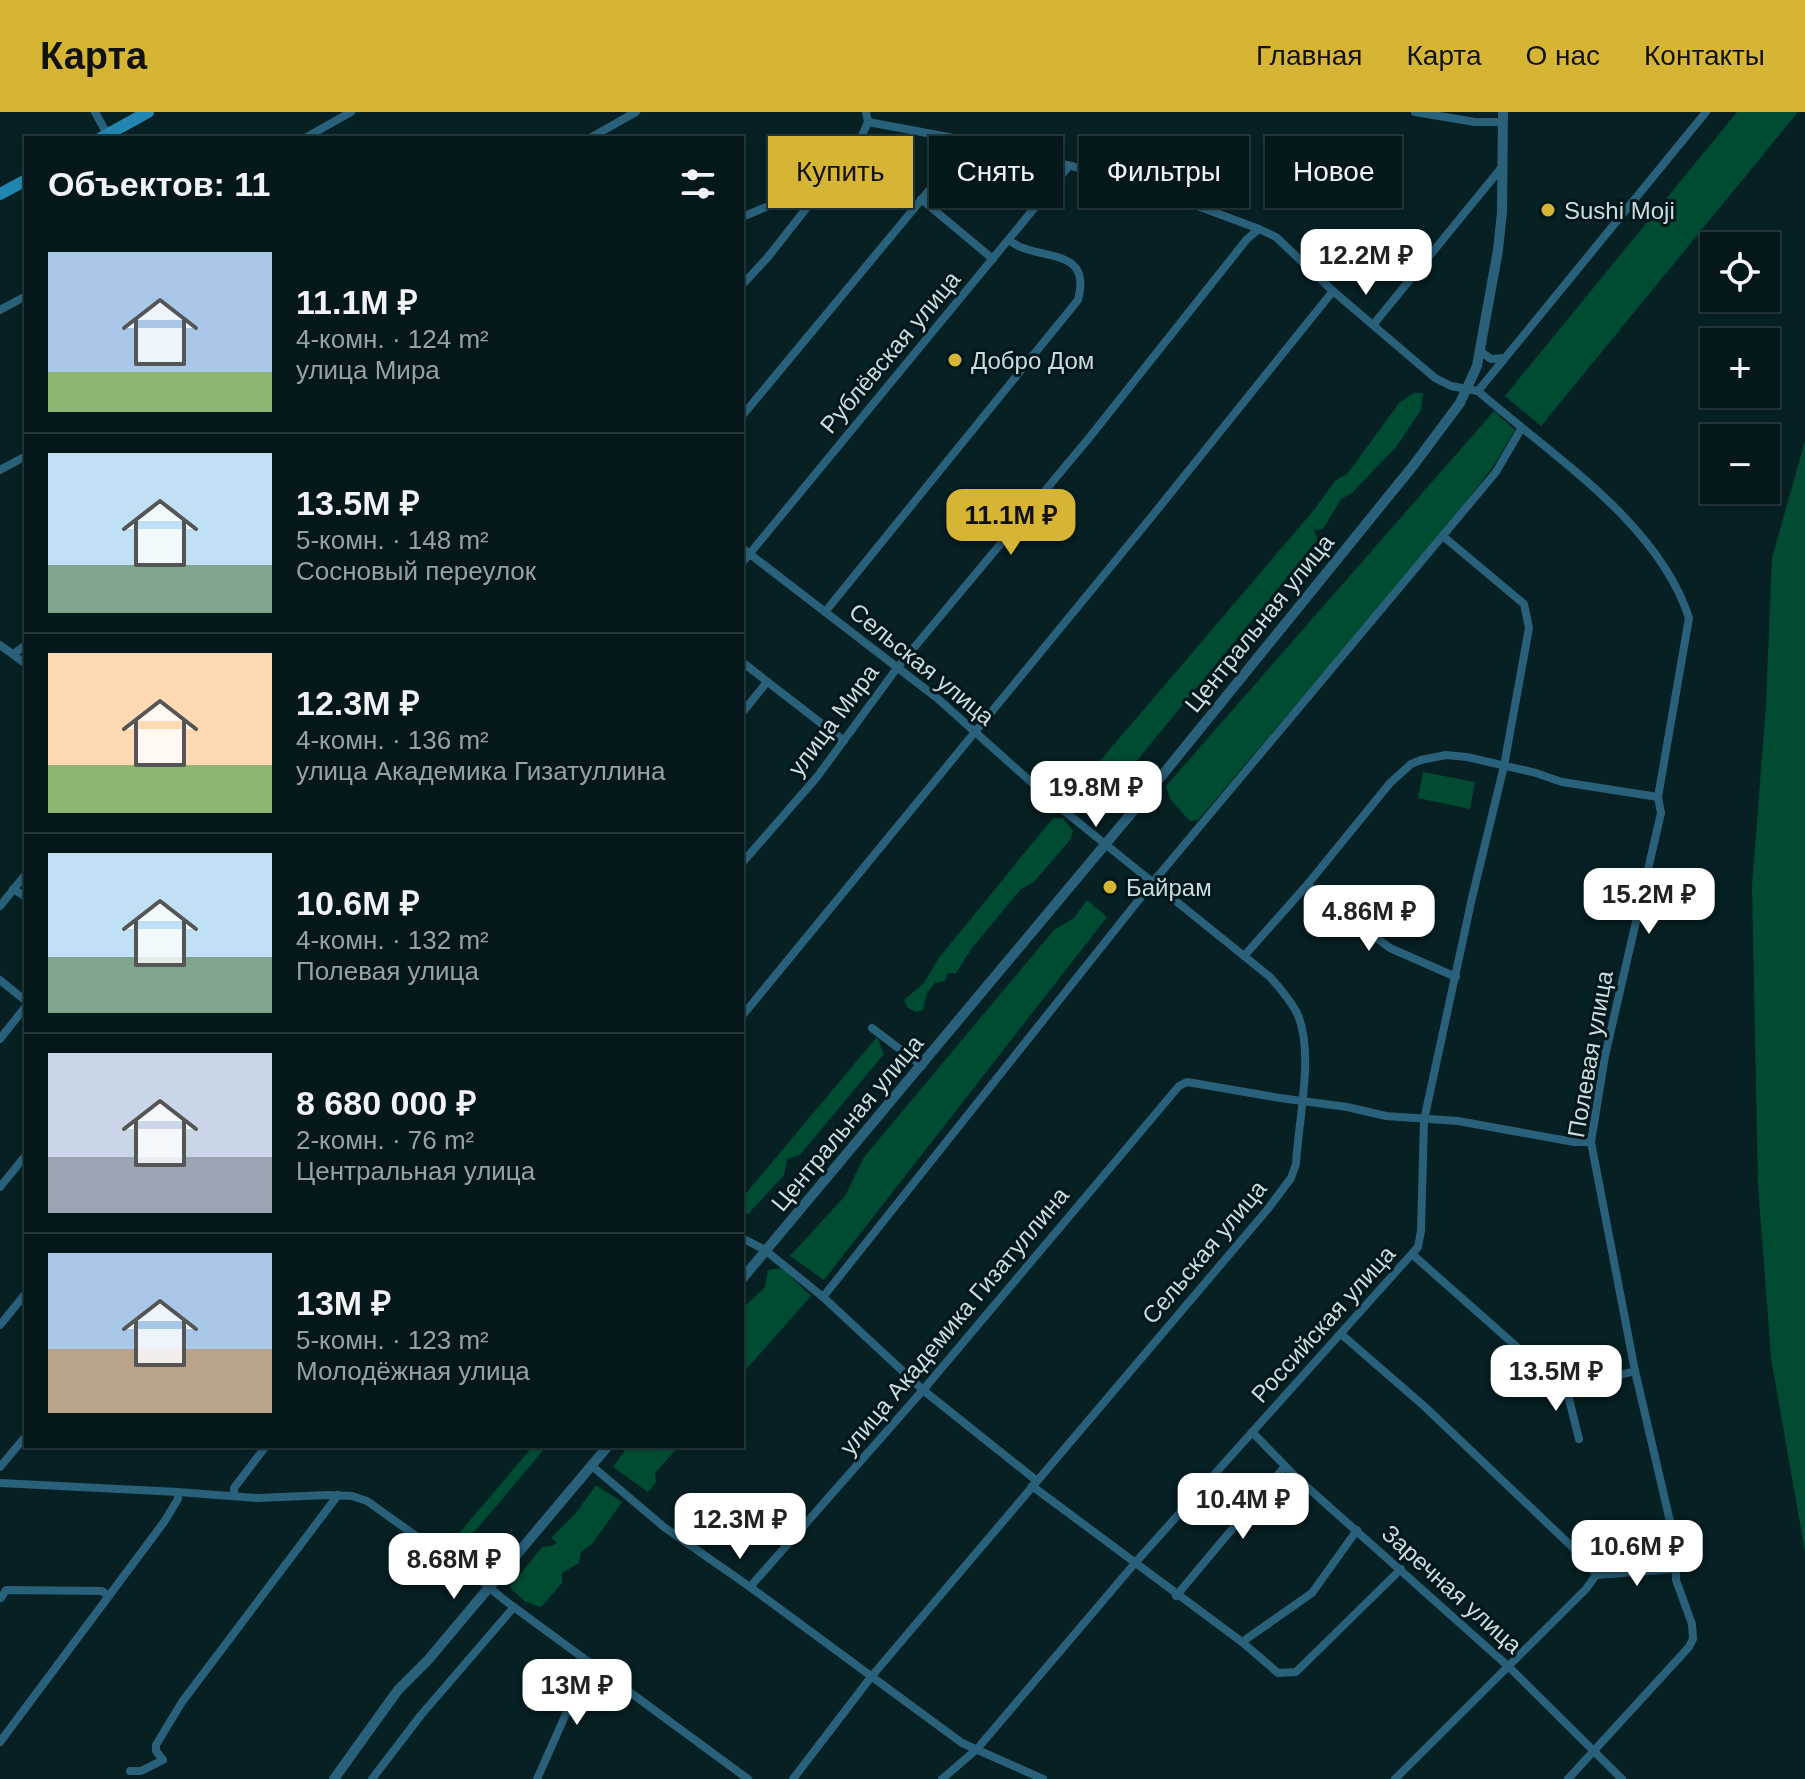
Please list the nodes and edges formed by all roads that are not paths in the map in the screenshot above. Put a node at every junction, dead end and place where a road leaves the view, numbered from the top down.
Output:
1 (95, 112) edge
2 (148, 112) edge
3 (351, 112) edge
4 (636, 112) edge
5 (866, 112) edge
6 (1415, 112) edge
7 (1706, 112) edge
8 (1503, 117) edge
9 (868, 122) junction
10 (104, 136) edge
11 (309, 136) edge
12 (594, 136) edge
13 (862, 136) edge
14 (943, 136) edge
15 (1063, 164) edge
16 (1069, 166) junction
17 (1502, 167) junction
18 (24, 181) edge
19 (929, 190) edge
20 (0, 194) edge
21 (921, 199) junction
22 (768, 206) edge
23 (807, 208) edge
24 (744, 216) edge
25 (1259, 229) junction
26 (1009, 240) junction
27 (993, 259) junction
28 (744, 283) edge
29 (1333, 291) junction
30 (24, 297) edge
31 (0, 310) edge
32 (1373, 325) junction
33 (1480, 351) junction
34 (1504, 358) junction
35 (1473, 390) junction
36 (744, 414) edge
37 (1521, 429) junction
38 (24, 457) edge
39 (0, 470) edge
40 (1444, 537) junction
41 (746, 551) edge
42 (825, 612) junction
43 (0, 645) edge
44 (24, 646) edge
45 (13, 654) junction
46 (24, 662) edge
47 (744, 664) edge
48 (897, 668) junction
49 (767, 682) junction
50 (744, 711) edge
51 (975, 731) junction
52 (844, 741) junction
53 (1504, 766) junction
54 (1658, 797) junction
55 (1106, 843) junction
56 (744, 861) edge
57 (24, 876) edge
58 (1153, 882) junction
59 (1307, 885) junction
60 (13, 889) junction
61 (24, 896) edge
62 (0, 906) edge
63 (1244, 956) junction
64 (1456, 977) junction
65 (0, 980) edge
66 (24, 1002) edge
67 (24, 1007) edge
68 (744, 1014) edge
69 (872, 1028) dead end
70 (0, 1039) edge
71 (922, 1066) junction
72 (1301, 1099) junction
73 (1424, 1120) junction
74 (1591, 1142) junction
75 (24, 1157) edge
76 (0, 1187) edge
77 (744, 1239) edge
78 (765, 1250) junction
79 (1413, 1255) junction
80 (744, 1276) edge
81 (24, 1295) edge
82 (823, 1297) junction
83 (0, 1325) edge
84 (1341, 1334) junction
85 (1635, 1371) junction
86 (1570, 1387) junction
87 (923, 1390) junction
88 (1252, 1432) junction
89 (24, 1438) edge
90 (1579, 1439) dead end
91 (264, 1448) edge
92 (606, 1448) edge
93 (592, 1466) junction
94 (1285, 1466) junction
95 (0, 1467) edge
96 (0, 1483) edge
97 (1034, 1484) junction
98 (178, 1492) junction
99 (338, 1495) junction
100 (234, 1496) junction
101 (1357, 1530) junction
102 (1135, 1563) junction
103 (1401, 1569) junction
104 (1674, 1569) junction
105 (1596, 1575) junction
106 (489, 1587) junction
107 (750, 1587) junction
108 (109, 1596) junction
109 (1176, 1596) junction
110 (1, 1598) edge
111 (514, 1607) junction
112 (1242, 1642) junction
113 (589, 1662) junction
114 (1509, 1667) junction
115 (871, 1677) junction
116 (0, 1742) edge
117 (977, 1749) junction
118 (1595, 1751) junction
119 (130, 1771) dead end
120 (334, 1779) edge
121 (372, 1779) edge
122 (537, 1779) edge
123 (748, 1779) edge
124 (793, 1779) edge
125 (942, 1779) edge
126 (1043, 1779) edge
127 (1395, 1779) edge
128 (1568, 1779) edge
129 (1622, 1779) edge

1 - 10 street
2 - 10 main road
3 - 11 street
4 - 12 street
5 - 9 street
6 - 8 street
7 - 34 street
8 - 17 street, Центральная улица
9 - 13 street
9 - 14 street
15 - 16 street
16 - 25 street
16 - 26 street, Рублёвская улица
17 - 32 street
17 - 33 street, Центральная улица
18 - 20 main road
19 - 21 street
21 - 27 street
21 - 36 street
22 - 24 street
23 - 28 street
25 - 29 street
25 - 48 street, улица Мира
26 - 27 street, Рублёвская улица
26 - 42 street
27 - 41 street, Рублёвская улица
29 - 32 street
29 - 51 street
30 - 31 street
32 - 35 street
33 - 34 street
33 - 35 street, Центральная улица
34 - 35 street
35 - 37 street, Полевая улица
35 - 55 street, Центральная улица
37 - 40 street
37 - 54 street, Полевая улица
38 - 39 street
40 - 53 street, Российская улица
40 - 58 street
41 - 42 street, Сельская улица
42 - 48 street, Сельская улица
43 - 45 street
44 - 45 street
45 - 46 street
47 - 49 street
48 - 51 street, Сельская улица
48 - 52 street, улица Мира
49 - 50 street
49 - 52 street
51 - 55 street, Сельская улица
51 - 68 street
52 - 56 street, улица Мира
53 - 54 street
53 - 59 street
53 - 64 street, Российская улица
54 - 74 street, Полевая улица
55 - 58 street, Сельская улица
55 - 71 street, Центральная улица
57 - 60 street
58 - 63 street, Сельская улица
58 - 82 street
59 - 63 street
59 - 64 street
60 - 61 street
60 - 62 street
63 - 72 street, Сельская улица
64 - 73 street, Российская улица
65 - 66 street
67 - 70 street
69 - 71 street
71 - 78 street, Центральная улица
72 - 73 street
72 - 87 street, улица Академика Гизатуллина
72 - 97 street, Сельская улица
73 - 74 street
73 - 79 street, Российская улица
74 - 85 street, Полевая улица
75 - 76 street
77 - 78 street
78 - 80 street, Центральная улица
78 - 82 street
79 - 84 street, Российская улица
79 - 86 street
81 - 83 street
82 - 87 street
84 - 88 street, Российская улица
84 - 105 street
85 - 86 street
85 - 104 street, Полевая улица
86 - 90 street
87 - 97 street
87 - 107 street, улица Академика Гизатуллина
88 - 94 street, Заречная улица
88 - 102 street, Российская улица
89 - 95 street
91 - 100 street
92 - 93 street
93 - 106 street
93 - 107 street
94 - 101 street, Заречная улица
94 - 109 street
96 - 98 street
97 - 102 street
97 - 115 street, Сельская улица
98 - 100 street
98 - 108 street
99 - 100 street
99 - 106 street
99 - 119 street
101 - 103 street, Заречная улица
101 - 112 street
102 - 109 street
102 - 117 street, Российская улица
103 - 112 street
103 - 114 street, Заречная улица
104 - 105 street
104 - 118 street, Полевая улица
105 - 114 street
106 - 111 street
106 - 120 street
107 - 115 street
108 - 110 street
108 - 116 street
109 - 112 street
111 - 113 street
111 - 121 street
113 - 122 street
113 - 123 street
114 - 118 street, Заречная улица
114 - 127 street
115 - 117 street
115 - 124 street, Сельская улица
117 - 125 street, Российская улица
117 - 126 street
118 - 128 street
118 - 129 street, Заречная улица

